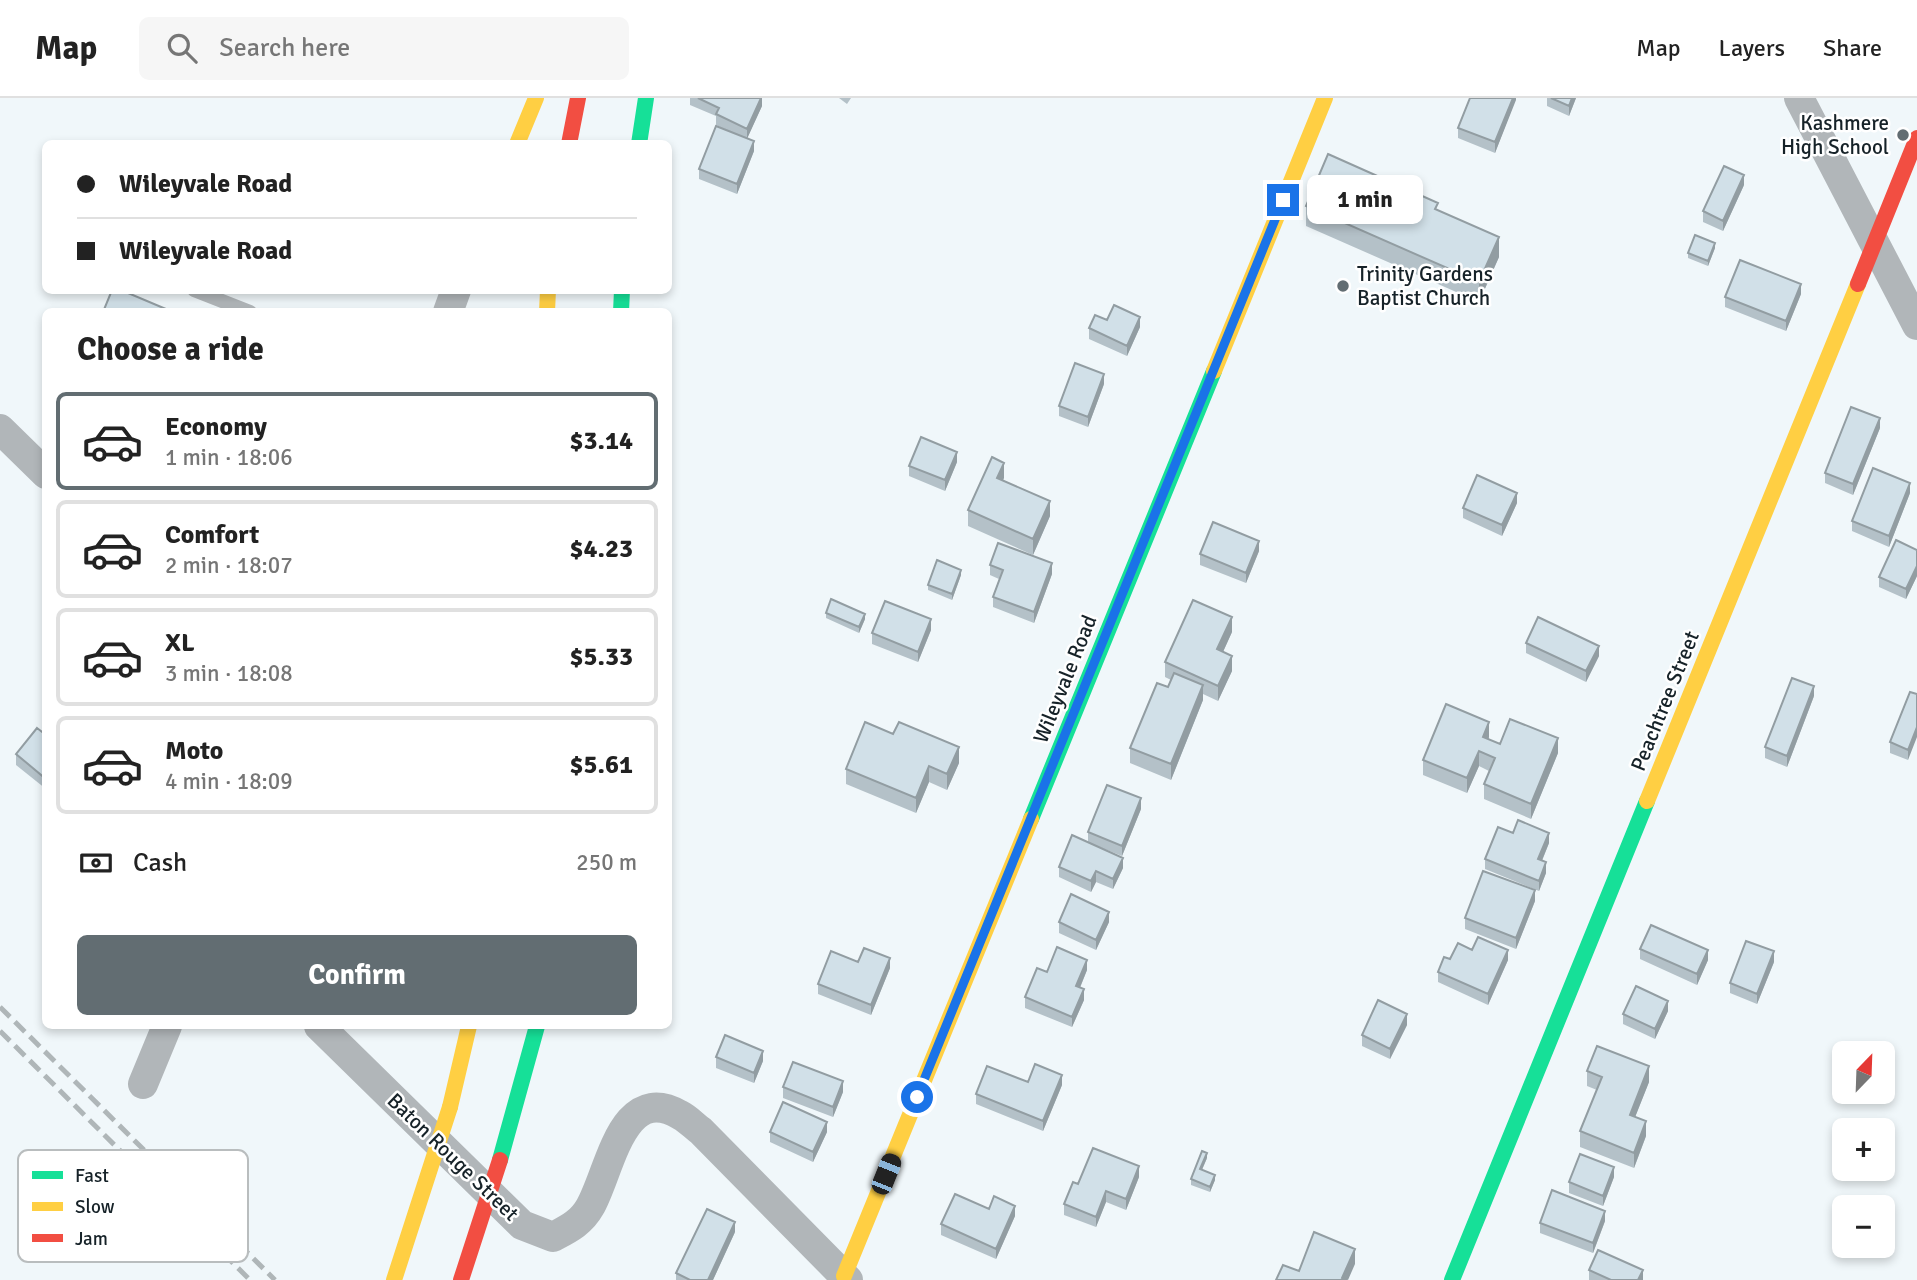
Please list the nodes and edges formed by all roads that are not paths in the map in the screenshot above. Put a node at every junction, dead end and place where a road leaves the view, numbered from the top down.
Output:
1 (536, 98) edge
2 (578, 98) edge
3 (646, 98) edge
4 (1325, 98) edge
5 (1799, 98) edge
6 (1917, 138) edge
7 (519, 140) edge
8 (570, 140) edge
9 (640, 140) edge
10 (1875, 243) junction
11 (204, 294) edge
12 (240, 308) edge
13 (1917, 325) edge
14 (0, 429) edge
15 (42, 470) edge
16 (166, 1029) edge
17 (322, 1029) edge
18 (468, 1029) edge
19 (536, 1029) edge
20 (143, 1084) dead end
21 (846, 1278) edge
22 (394, 1280) edge
23 (461, 1280) edge
24 (1452, 1280) edge

1 - 7 street
2 - 8 street
3 - 9 street
4 - 21 street, Wileyvale Road
5 - 10 street
6 - 10 street, Peachtree Street
10 - 13 street
10 - 24 street, Peachtree Street
11 - 12 lane
14 - 15 street
16 - 20 street
17 - 21 street, Baton Rouge Street
18 - 22 street, bridge
19 - 23 street, bridge

